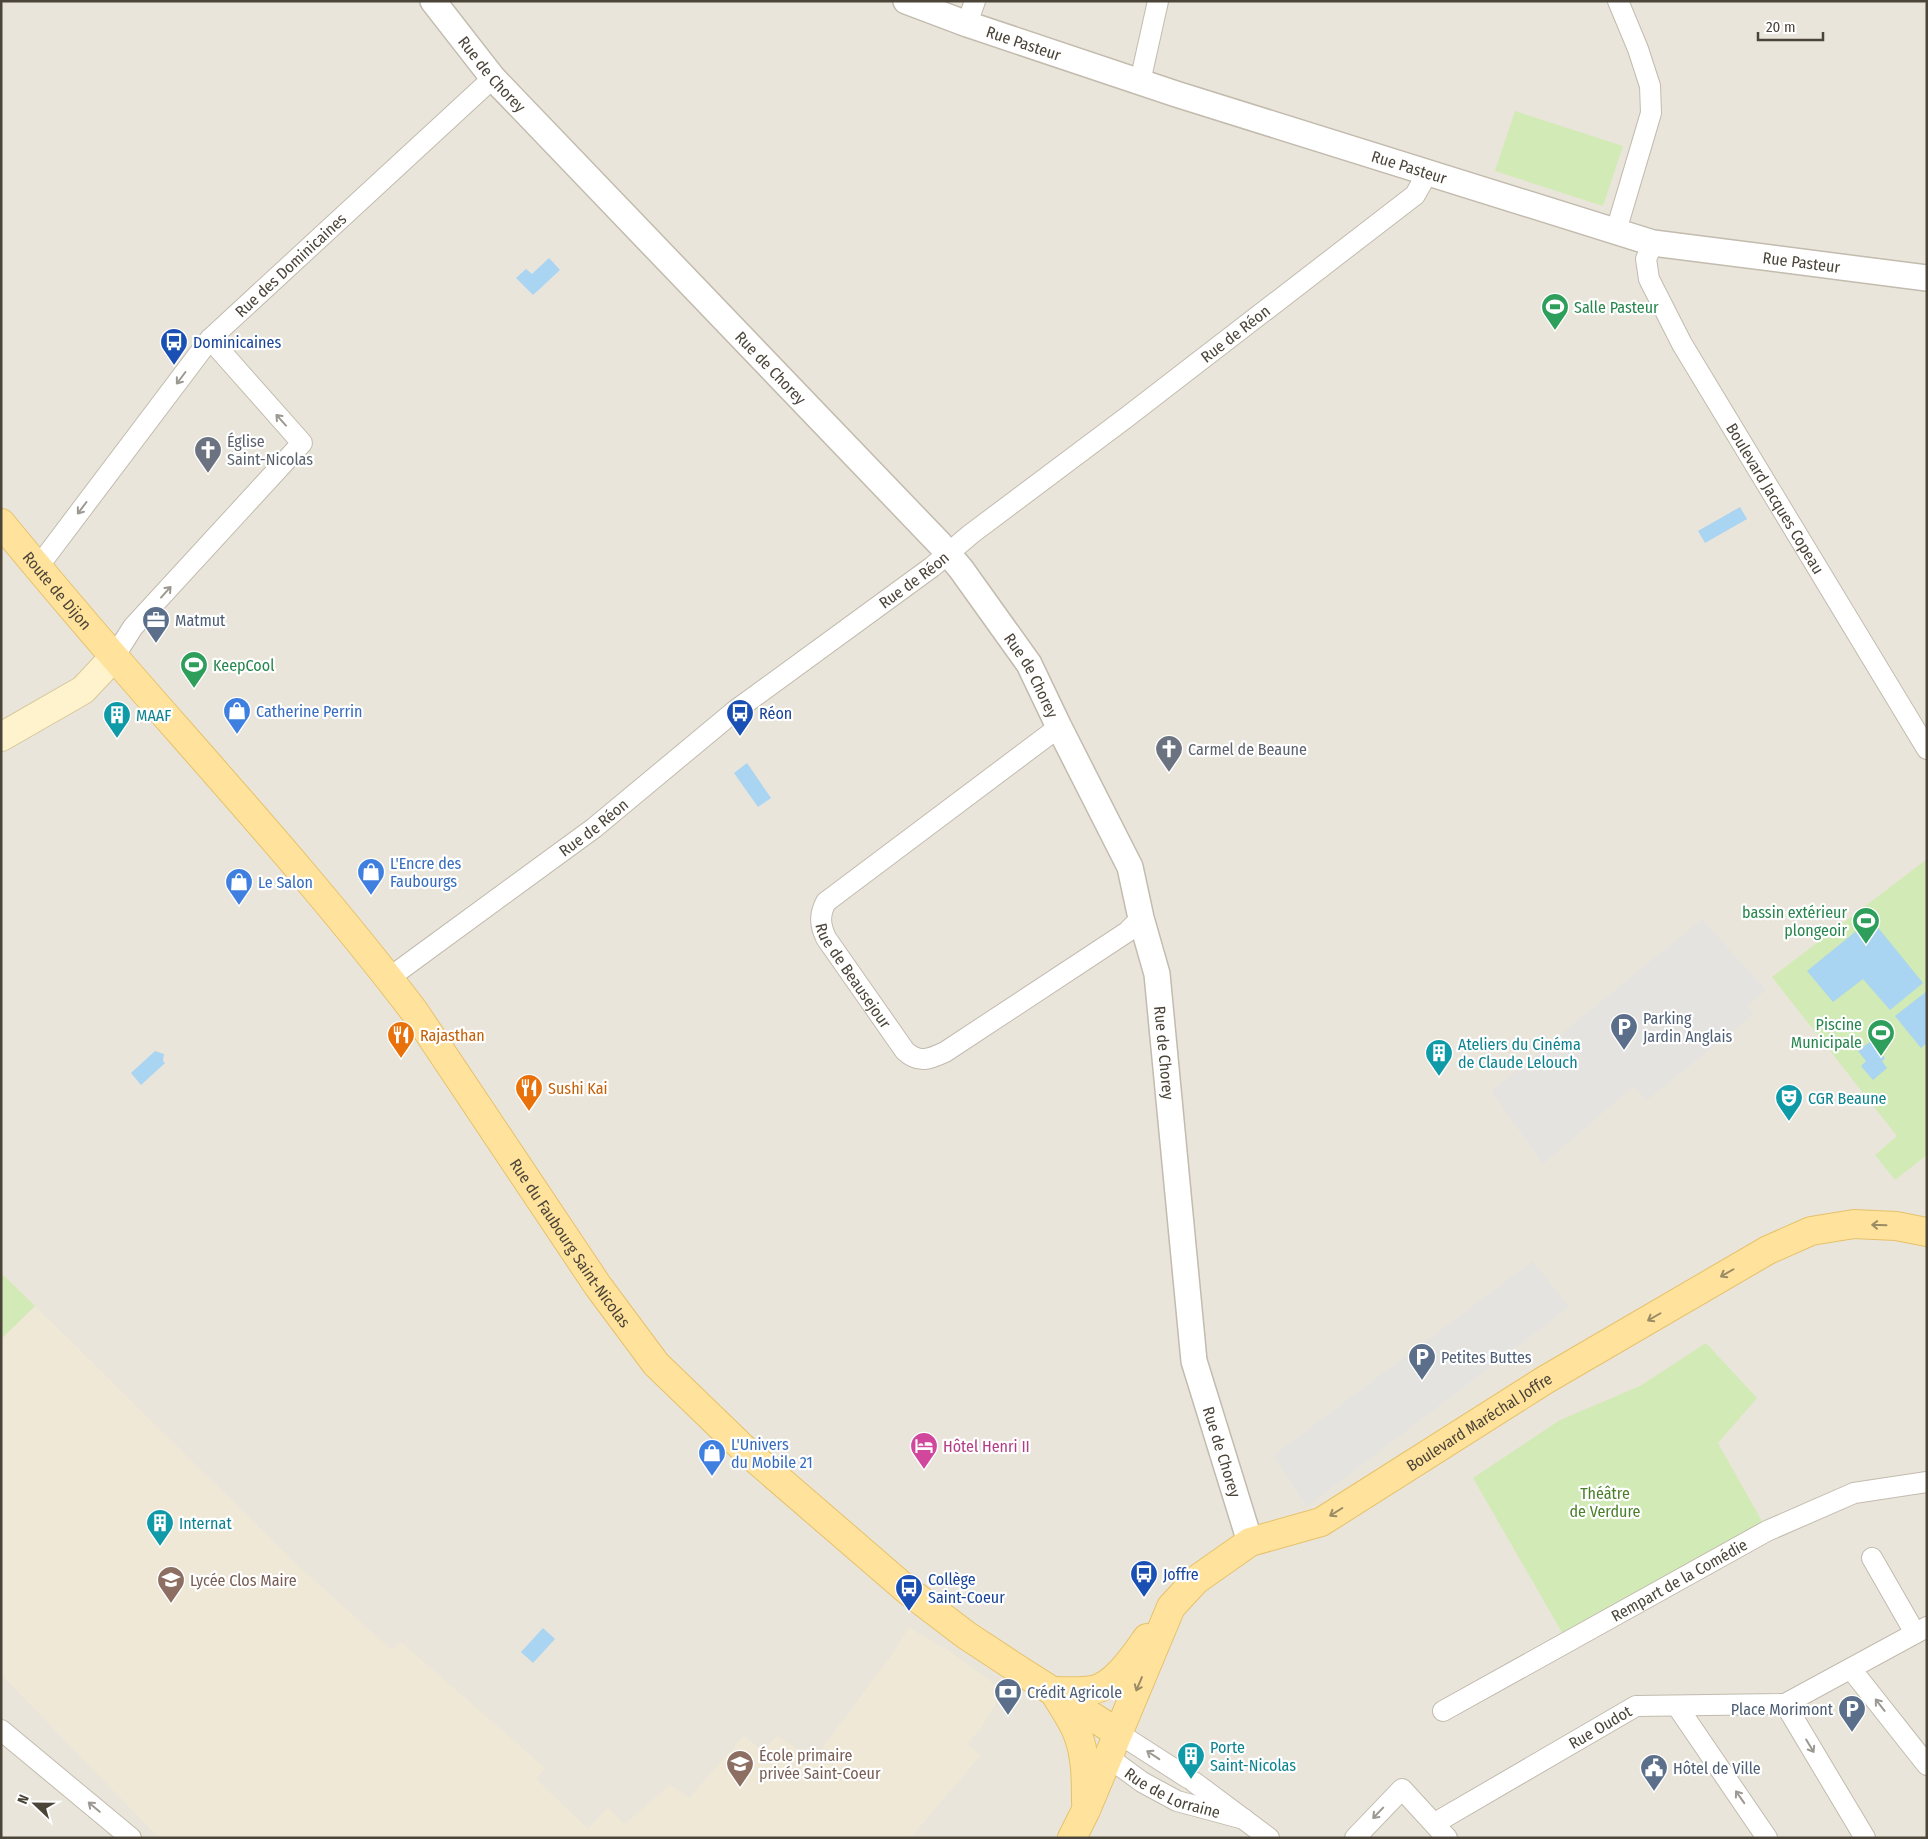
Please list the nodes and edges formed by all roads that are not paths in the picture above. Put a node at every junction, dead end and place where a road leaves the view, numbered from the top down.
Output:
1 (433, 1) edge
2 (906, 1) edge
3 (1158, 1) edge
4 (1618, 1) edge
5 (971, 12) edge
6 (493, 78) junction
7 (1140, 82) junction
8 (1428, 172) junction
9 (1616, 231) junction
10 (1653, 243) junction
11 (1927, 278) edge
12 (210, 340) junction
13 (1, 523) edge
14 (948, 553) junction
15 (38, 567) junction
16 (114, 658) junction
17 (1059, 727) junction
18 (1, 737) edge
19 (1927, 748) edge
20 (1141, 918) junction
21 (389, 978) junction
22 (1927, 1232) edge
23 (1927, 1482) edge
24 (1250, 1542) junction
25 (1872, 1558) dead end
26 (1171, 1607) junction
27 (1921, 1630) edge
28 (1852, 1669) junction
29 (1053, 1691) junction
30 (1785, 1704) junction
31 (1677, 1706) junction
32 (1443, 1711) dead end
33 (1, 1730) edge
34 (1078, 1735) junction
35 (1113, 1745) junction
36 (1927, 1765) edge
37 (1086, 1810) junction
38 (1244, 1819) junction
39 (1441, 1830) edge
40 (131, 1838) edge
41 (1072, 1838) edge
42 (1269, 1838) edge
43 (1355, 1838) edge
44 (1768, 1838) edge
45 (1865, 1838) edge

1 - 6 street, Rue de Chorey
2 - 5 street, Rue Pasteur
3 - 7 street
4 - 9 street
5 - 7 street, Rue Pasteur
6 - 12 street, Rue des Dominicaines
6 - 14 street, Rue de Chorey
7 - 8 street, Rue Pasteur
8 - 9 street, Rue Pasteur
8 - 14 street, Rue de Réon
9 - 10 street, Rue Pasteur
10 - 11 street, Rue Pasteur
10 - 19 street, Boulevard Jacques Copeau
12 -> 15 street, Rue des Dominicaines
16 -> 12 street
13 - 15 main road, Route de Dijon
14 - 17 street, Rue de Chorey
14 - 21 street, Rue de Réon
15 - 16 main road, Route de Dijon
16 - 18 main road
16 - 21 main road, Rue du Faubourg Saint-Nicolas
17 - 20 street, Rue de Chorey
17 - 20 street, Rue de Beausejour
20 - 24 street, Rue de Chorey
21 - 29 main road, Rue du Faubourg Saint-Nicolas
22 -> 24 main road, Boulevard Maréchal Joffre
23 - 32 street, Rempart de la Comédie
24 - 26 main road, Boulevard Maréchal Joffre
25 - 27 street
26 - 29 main road
26 -> 35 main road, Boulevard Maréchal Joffre
27 - 28 street
28 - 30 street
36 -> 28 street
29 - 34 main road
29 - 35 main road, Rue du Faubourg Saint-Nicolas
30 - 31 street, Rue Oudot
30 -> 45 street
31 - 39 street, Rue Oudot
44 -> 31 street
40 -> 33 street
34 - 35 main road
34 - 37 main road
35 - 37 main road, Boulevard Maréchal Joffre
38 -> 35 street, Rue de Lorraine
35 - 38 street, Rue de Lorraine
37 - 41 main road, Boulevard Maréchal Joffre
38 - 42 street, Rue de Lorraine
39 -> 43 street

